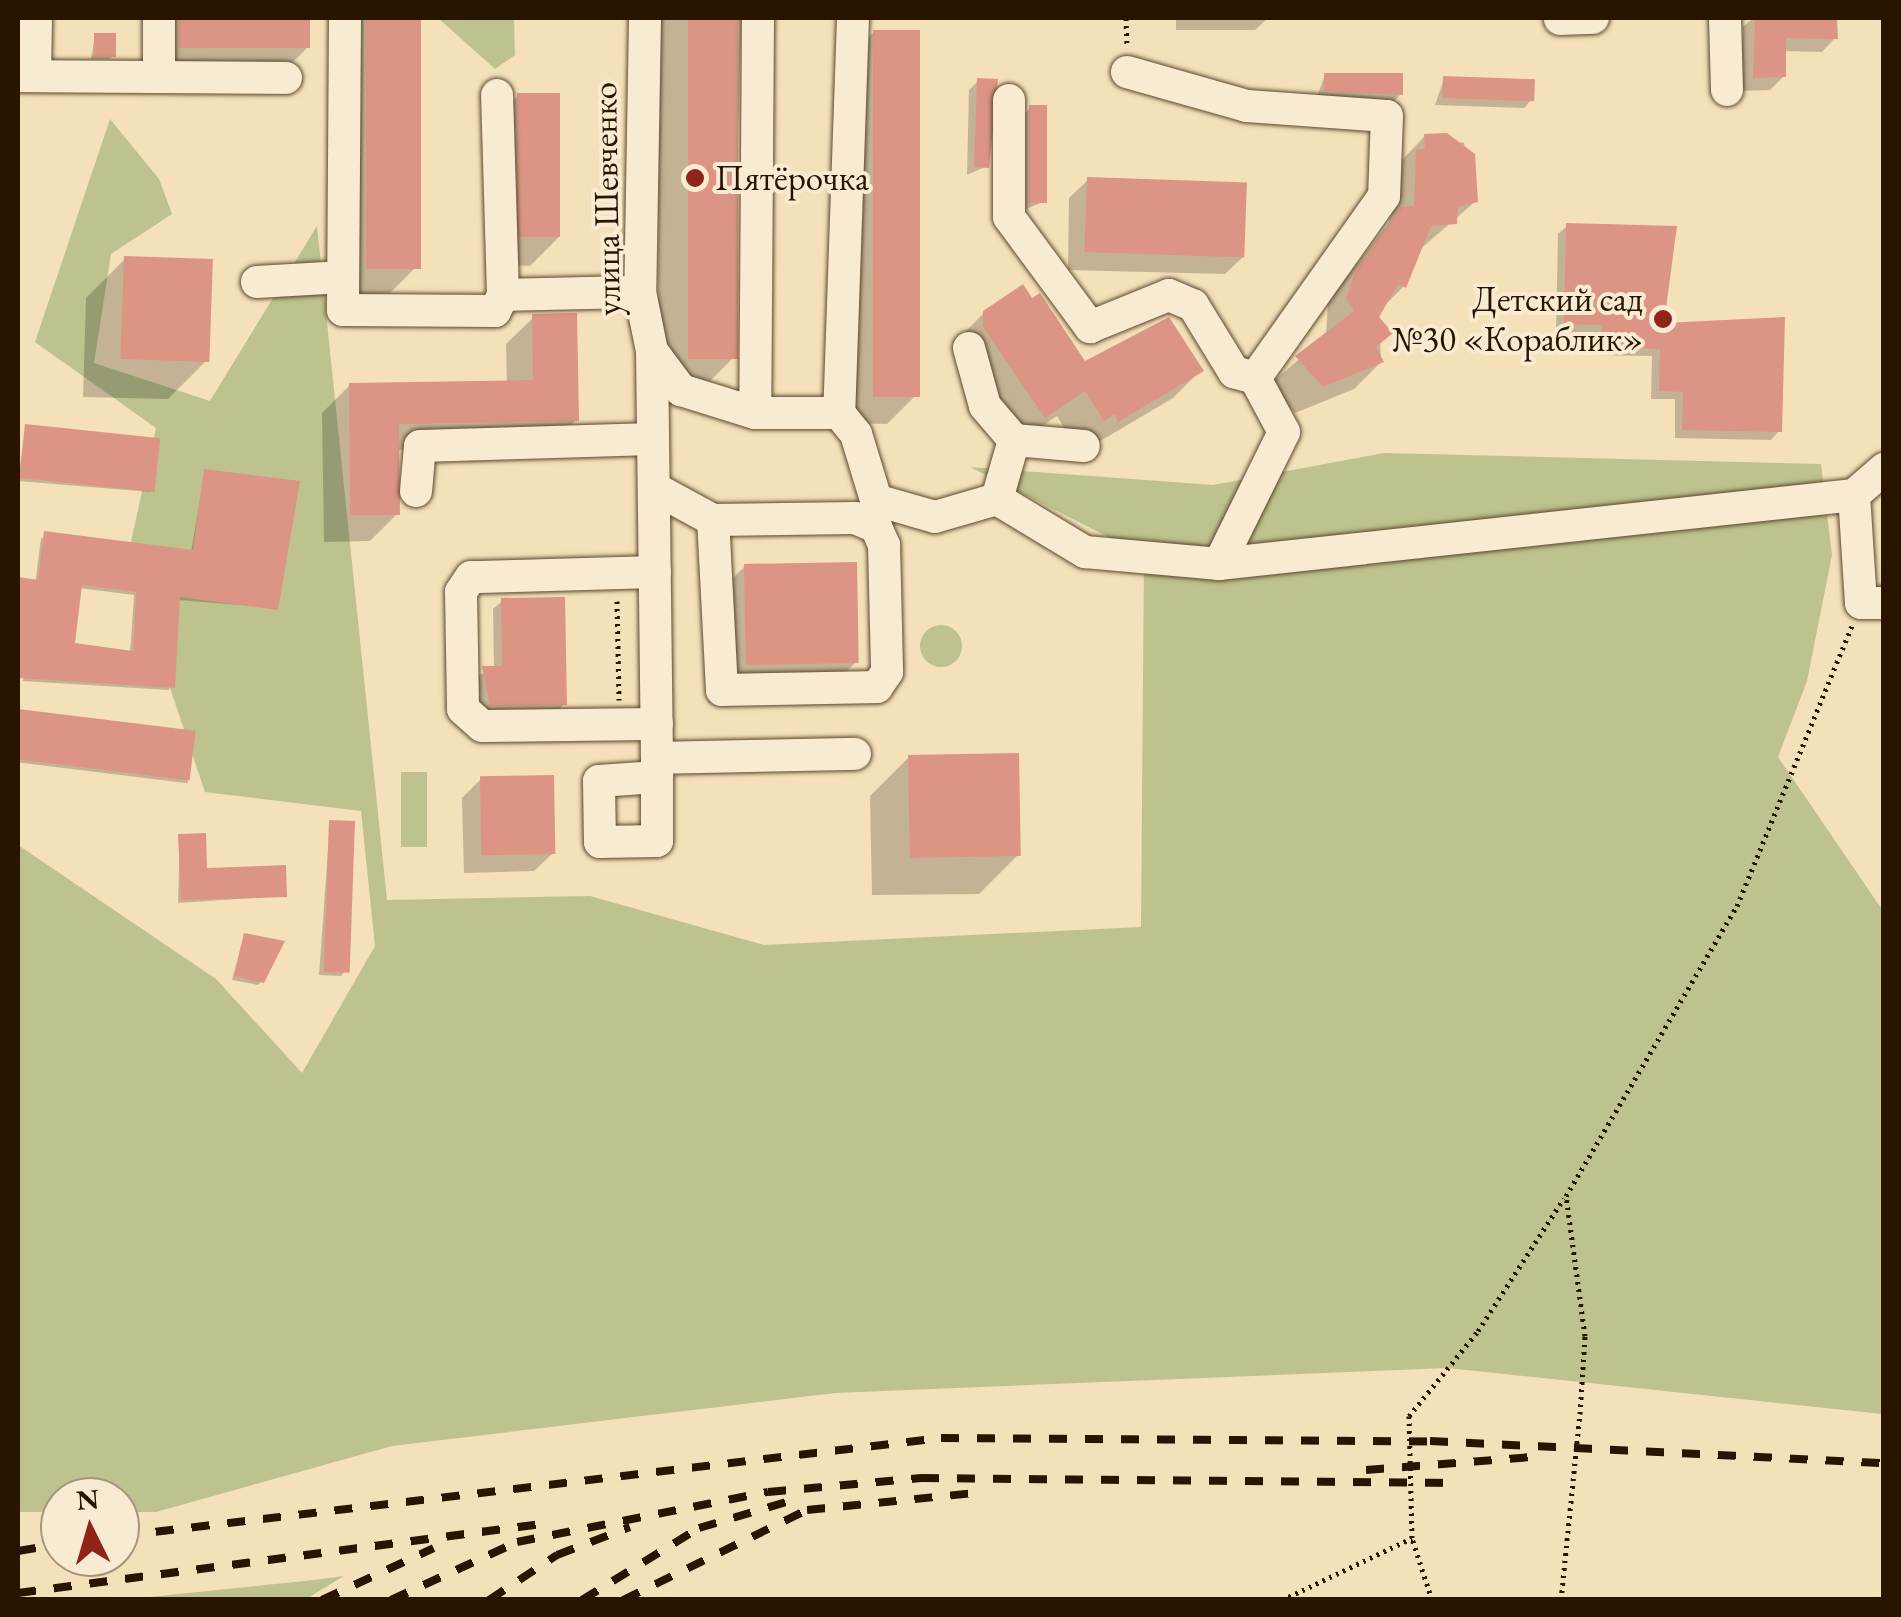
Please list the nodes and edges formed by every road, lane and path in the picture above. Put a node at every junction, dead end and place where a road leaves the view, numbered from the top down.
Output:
1 (36, 18) edge
2 (159, 18) edge
3 (345, 18) edge
4 (646, 18) edge
5 (758, 18) edge
6 (853, 18) edge
7 (1560, 18) edge
8 (1593, 18) edge
9 (1725, 18) edge
10 (1127, 72) dead end
11 (26, 76) edge
12 (159, 77) junction
13 (286, 78) dead end
14 (1727, 90) dead end
15 (497, 95) dead end
16 (1009, 100) dead end
17 (343, 277) junction
18 (257, 282) dead end
19 (640, 292) junction
20 (503, 295) junction
21 (969, 348) dead end
22 (652, 351) junction
23 (1255, 378) junction
24 (755, 413) junction
25 (839, 414) junction
26 (653, 439) junction
27 (1014, 440) junction
28 (1084, 446) dead end
29 (1884, 469) edge
30 (654, 488) junction
31 (416, 491) dead end
32 (1854, 495) junction
33 (997, 498) junction
34 (713, 520) junction
35 (1218, 564) junction
36 (654, 572) junction
37 (616, 573) junction
38 (1872, 603) edge
39 (620, 724) junction
40 (656, 724) junction
41 (854, 754) dead end
42 (1566, 1196) junction
43 (1412, 1538) junction
44 (1282, 1600) edge
45 (1432, 1600) edge
46 (1561, 1600) edge

1 - 11 street
2 - 12 street
3 - 17 street
4 - 19 street, улица Шевченко
5 - 24 street
6 - 25 street
7 - 8 street
9 - 14 street
10 - 23 street
11 - 12 street
12 - 13 street
15 - 20 street
16 - 23 street
17 - 18 street
17 - 20 street
19 - 20 street
19 - 22 street, улица Шевченко
21 - 27 street
22 - 24 street
22 - 26 street, улица Шевченко
23 - 35 street
24 - 25 street
25 - 33 street
26 - 30 street, улица Шевченко
26 - 31 street
27 - 28 street
27 - 33 street
29 - 32 street
30 - 34 street
30 - 36 street, улица Шевченко
32 - 35 street
32 - 38 street
33 - 35 street
34 - 34 street
36 - 37 street
36 - 40 street, улица Шевченко
37 - 39 path
37 - 39 street
38 - 42 path
39 - 40 street
40 - 41 street, улица Шевченко
42 - 43 path
42 - 46 path, bridge
43 - 44 path
43 - 45 path

